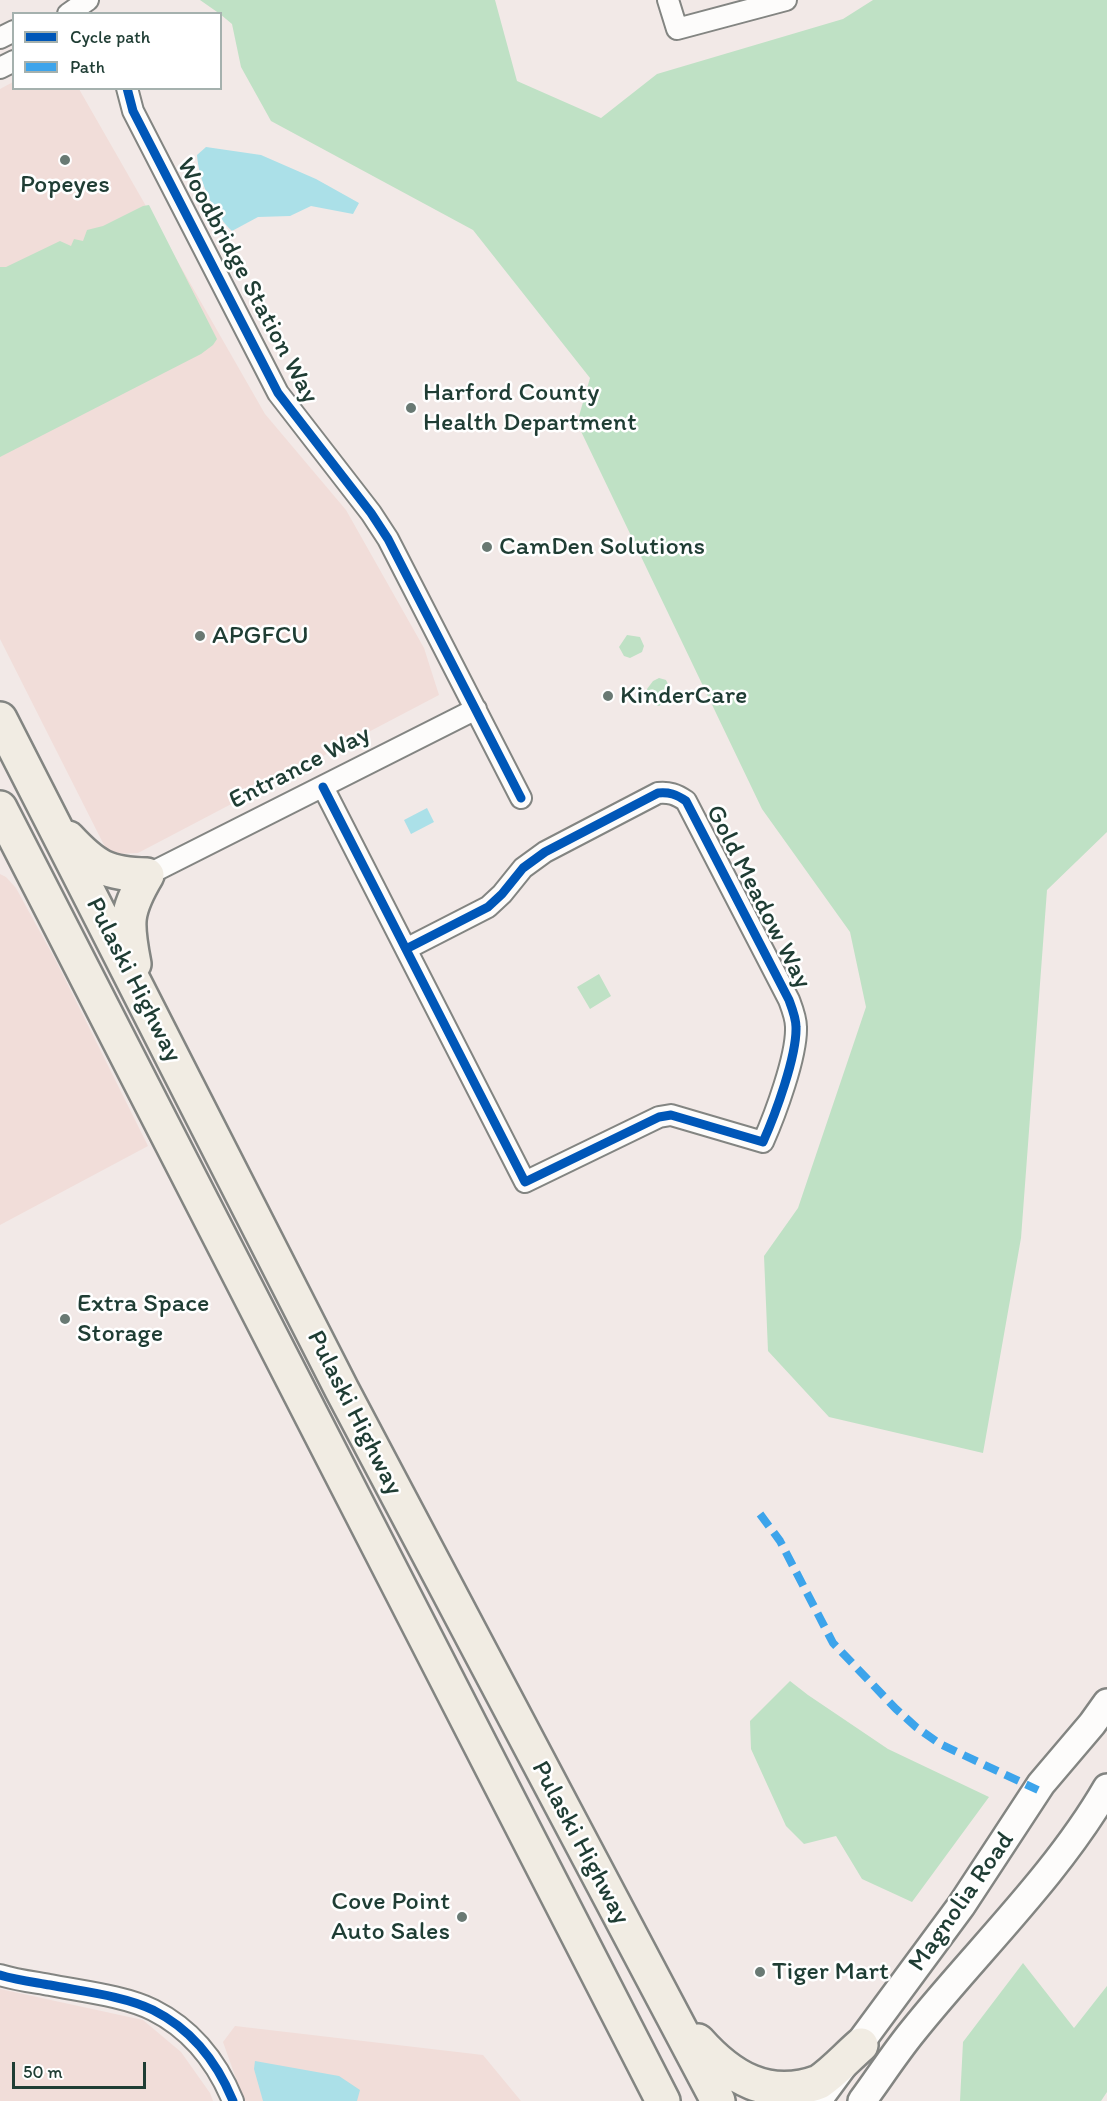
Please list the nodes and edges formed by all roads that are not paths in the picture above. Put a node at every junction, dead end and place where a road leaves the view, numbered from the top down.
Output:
1 (87, 0) edge
2 (668, 0) edge
3 (786, 0) edge
4 (71, 12) edge
5 (112, 90) edge
6 (128, 90) edge
7 (133, 111) junction
8 (477, 709) junction
9 (0, 719) edge
10 (323, 787) junction
11 (521, 798) dead end
12 (0, 807) edge
13 (50, 817) junction
14 (0, 862) edge
15 (147, 875) junction
16 (54, 914) junction
17 (406, 949) junction
18 (140, 992) junction
19 (1107, 1704) edge
20 (1107, 1788) edge
21 (0, 1974) edge
22 (654, 1981) junction
23 (861, 2045) junction
24 (233, 2101) edge
25 (663, 2101) edge
26 (718, 2101) edge
27 (818, 2101) edge
28 (862, 2101) edge

1 - 4 street
2 - 3 street
5 - 7 street, Woodbridge Station Way
6 - 7 street, Woodbridge Station Way
7 - 8 street, Woodbridge Station Way
8 - 10 street, Entrance Way
8 - 11 street, Woodbridge Station Way
9 - 13 highway, Pulaski Highway
10 - 15 street, Entrance Way
10 - 17 street, Gold Meadow Way
12 - 16 highway, Pulaski Highway
13 - 15 highway
13 - 18 highway, Pulaski Highway
14 - 16 highway
15 - 18 highway
16 - 25 highway, Pulaski Highway
17 - 17 street, Gold Meadow Way
18 - 22 highway, Pulaski Highway
19 - 23 main road, Magnolia Road
20 - 28 main road, Magnolia Road
21 - 24 street
22 - 23 highway
22 - 26 highway, Pulaski Highway
23 - 27 main road, Magnolia Road

